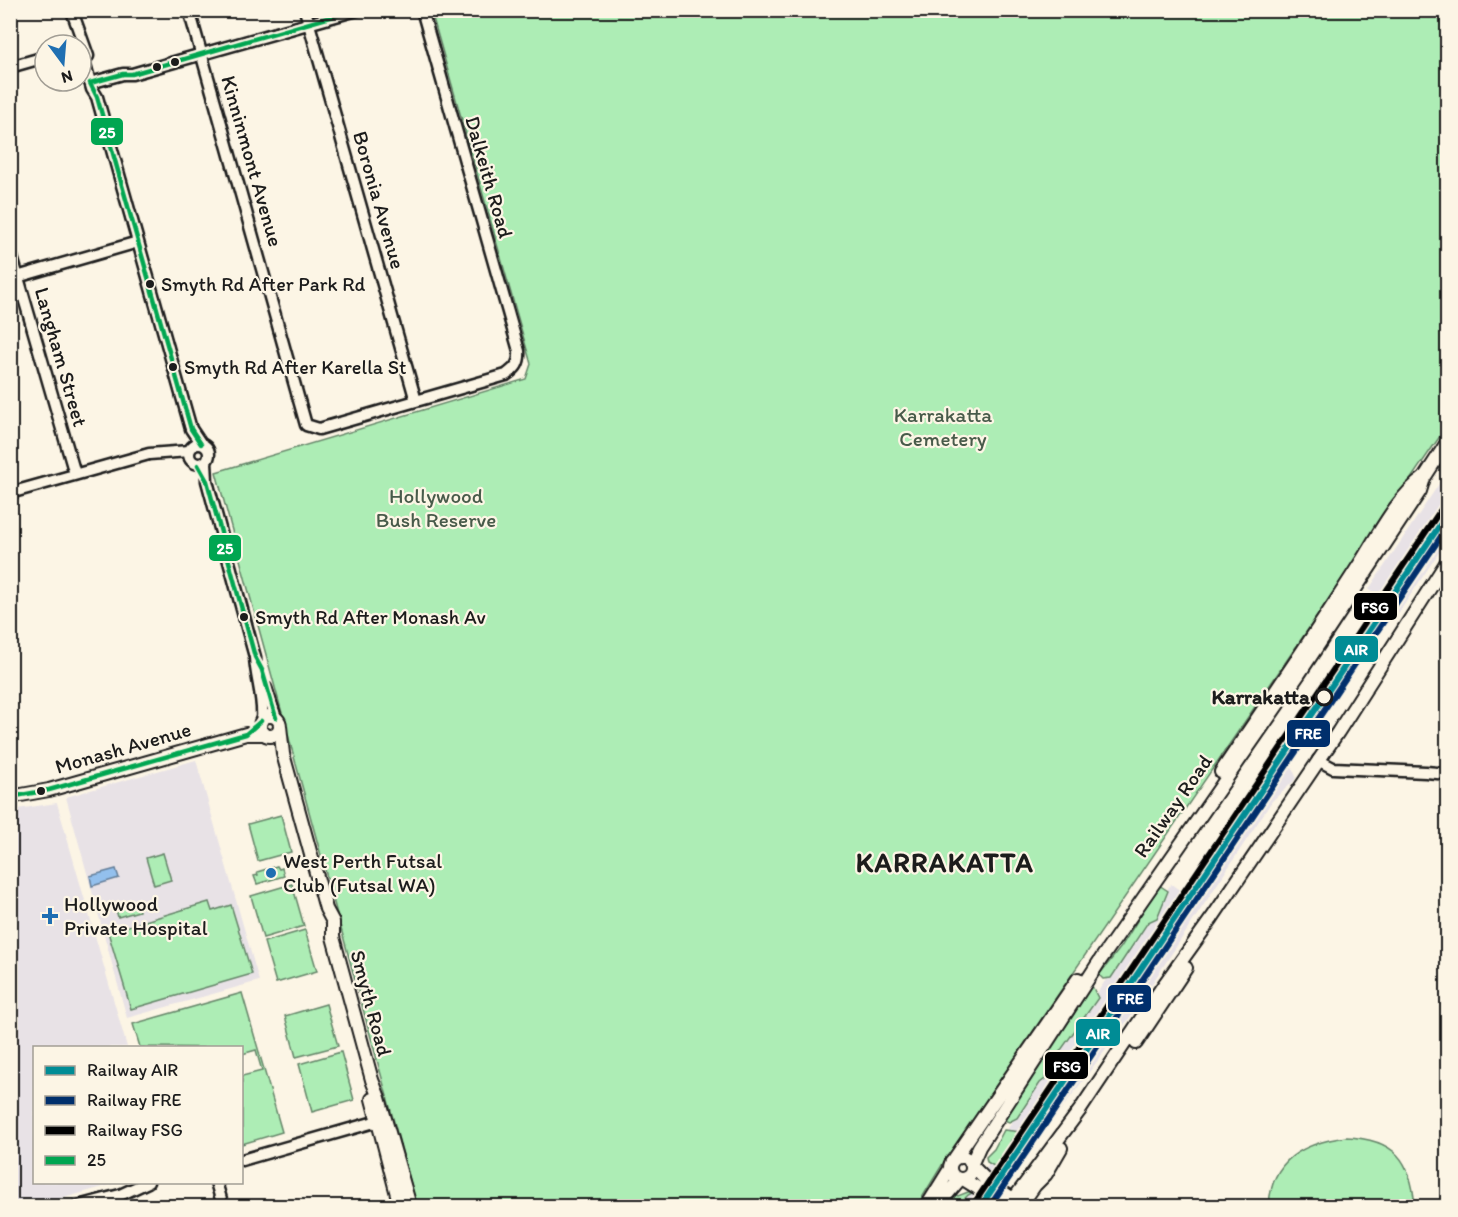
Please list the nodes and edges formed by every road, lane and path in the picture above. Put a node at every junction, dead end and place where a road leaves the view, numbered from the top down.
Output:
1 (189, 10) edge
2 (305, 10) edge
3 (357, 10) edge
4 (73, 12) edge
5 (421, 12) edge
6 (309, 24) junction
7 (77, 33) edge
8 (201, 55) junction
9 (33, 60) edge
10 (10, 67) edge
11 (93, 85) edge
12 (94, 88) junction
13 (138, 242) junction
14 (10, 250) edge
15 (14, 278) edge
16 (416, 401) junction
17 (1448, 441) edge
18 (196, 455) junction
19 (75, 474) junction
20 (1424, 477) junction
21 (10, 493) edge
22 (1446, 568) edge
23 (255, 657) junction
24 (262, 721) junction
25 (278, 722) junction
26 (246, 734) junction
27 (266, 735) junction
28 (283, 754) junction
29 (1323, 759) junction
30 (1448, 774) edge
31 (10, 797) edge
32 (381, 1120) junction
33 (243, 1160) edge
34 (952, 1164) junction
35 (972, 1165) junction
36 (962, 1179) junction
37 (144, 1184) edge
38 (217, 1184) edge
39 (108, 1202) edge
40 (1014, 1202) edge
41 (78, 1206) edge
42 (223, 1206) edge
43 (400, 1206) edge
44 (410, 1206) edge
45 (927, 1206) edge
46 (937, 1206) edge

1 - 8 street, Kinninmont Avenue
2 - 6 street, Boronia Avenue
3 - 6 street
4 - 7 street, Smyth Road
4 - 12 street, Smyth Road
5 - 16 street, Dalkeith Road
6 - 8 street
6 - 16 street, Boronia Avenue
8 - 12 street
8 - 16 street, Kinninmont Avenue
9 - 10 street
11 - 12 street, Smyth Road
12 - 13 street, Smyth Road
13 - 15 street
13 - 18 street, Smyth Road
14 - 15 street, Langham Street
15 - 19 street, Langham Street
17 - 20 main road, Railway Road
18 - 19 street
18 - 23 street, Smyth Road
19 - 21 street
20 - 34 main road, Railway Road
20 - 35 main road, Railway Road
22 - 29 main road
23 - 24 street, Smyth Road
23 - 25 street, Smyth Road
24 - 25 main road
24 - 26 main road, Monash Avenue
24 - 27 main road
25 - 27 main road
25 - 28 main road, Smyth Road
26 - 27 main road, Monash Avenue
26 - 31 main road, Monash Avenue
27 - 28 main road, Smyth Road
28 - 32 main road, Smyth Road
29 - 30 street
29 - 40 main road
32 - 33 street
32 - 43 main road, Smyth Road
32 - 44 main road, Smyth Road
34 - 35 main road
34 - 36 main road
34 - 45 main road, Railway Road
35 - 36 main road
35 - 40 main road
36 - 40 main road
36 - 46 main road
37 - 39 street
38 - 42 street
39 - 41 street

